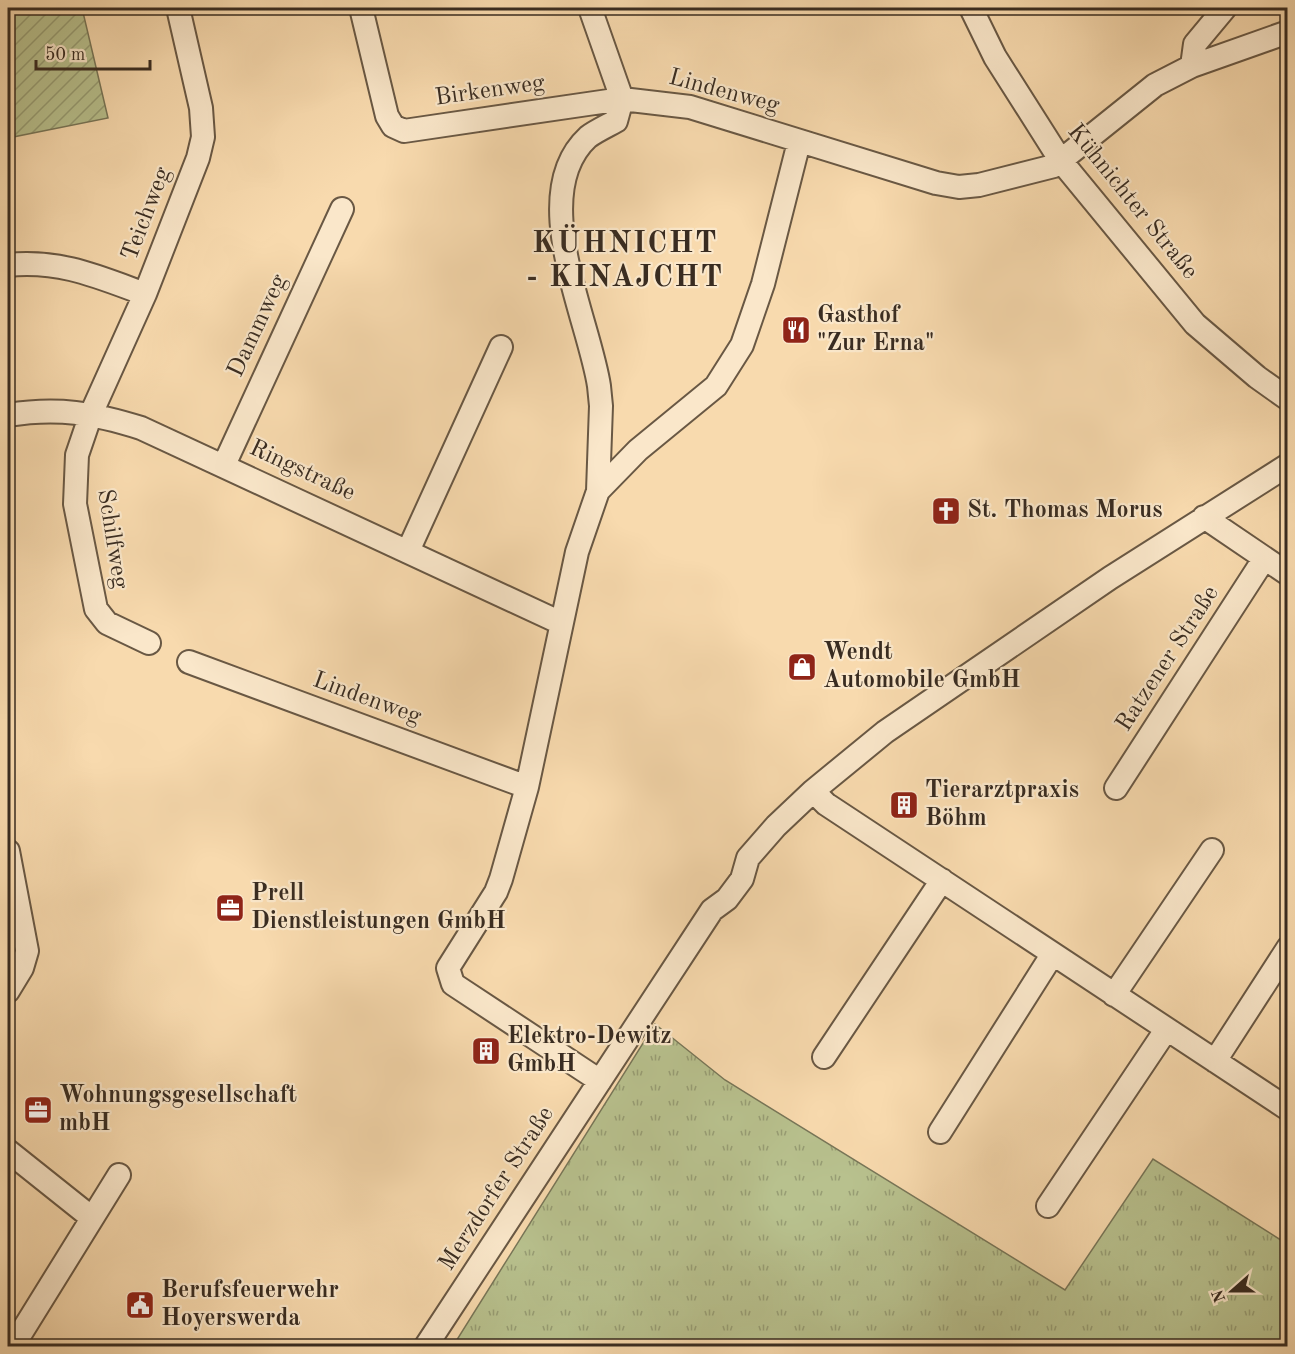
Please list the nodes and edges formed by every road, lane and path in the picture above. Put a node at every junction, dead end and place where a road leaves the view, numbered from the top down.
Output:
1 (177, 8) edge
2 (361, 8) edge
3 (590, 8) edge
4 (971, 8) edge
5 (1225, 8) edge
6 (1287, 32) edge
7 (1192, 66) junction
8 (622, 99) junction
9 (799, 142) junction
10 (1061, 161) junction
11 (342, 209) dead end
12 (8, 265) edge
13 (144, 294) junction
14 (501, 347) dead end
15 (1287, 399) edge
16 (91, 414) junction
17 (8, 415) edge
18 (599, 445) junction
19 (629, 459) junction
20 (224, 465) junction
21 (1287, 465) edge
22 (598, 491) junction
23 (1204, 517) junction
24 (408, 551) junction
25 (1264, 559) junction
26 (1287, 574) edge
27 (561, 623) junction
28 (149, 643) dead end
29 (189, 662) dead end
30 (527, 788) junction
31 (1116, 788) dead end
32 (813, 791) junction
33 (8, 850) edge
34 (1212, 850) dead end
35 (942, 880) junction
36 (1287, 948) edge
37 (1052, 955) junction
38 (8, 991) edge
39 (1114, 995) junction
40 (1166, 1030) junction
41 (824, 1057) dead end
42 (1215, 1061) junction
43 (600, 1081) junction
44 (1287, 1109) edge
45 (940, 1132) dead end
46 (8, 1151) edge
47 (119, 1175) dead end
48 (1048, 1206) dead end
49 (92, 1218) junction
50 (12, 1347) edge
51 (426, 1347) edge

1 - 13 street, Teichweg
2 - 8 street, Birkenweg
3 - 8 street
4 - 10 street, Kühnichter Straße
5 - 7 street
6 - 7 street, Lindenweg
7 - 10 street, Lindenweg
8 - 9 street, Lindenweg
8 - 18 street, Lindenweg
9 - 10 street, Lindenweg
9 - 19 street, Lindenweg
10 - 15 street, Kühnichter Straße
11 - 20 street, Dammweg
12 - 13 street, Teichweg
13 - 16 street, Teichweg
14 - 24 street
16 - 17 street, Ringstraße
16 - 20 street, Ringstraße
16 - 28 street, Schilfweg
18 - 19 street
18 - 22 street, Lindenweg
19 - 22 street, Lindenweg
20 - 24 street, Ringstraße
21 - 23 street, Merzdorfer Straße
22 - 27 street, Lindenweg
23 - 25 street
23 - 32 street, Merzdorfer Straße
24 - 27 street, Ringstraße
25 - 26 street
25 - 31 street, Ratzener Straße
27 - 30 street, Lindenweg
29 - 30 street, Lindenweg
30 - 43 street, Lindenweg
32 - 35 street
32 - 43 street, Merzdorfer Straße
33 - 38 street
34 - 39 street
35 - 37 street
35 - 41 street
36 - 42 street
37 - 39 street
37 - 45 street
39 - 40 street
40 - 42 street
40 - 48 street
42 - 44 street
43 - 51 street, Merzdorfer Straße
46 - 49 street
47 - 49 street
49 - 50 street

